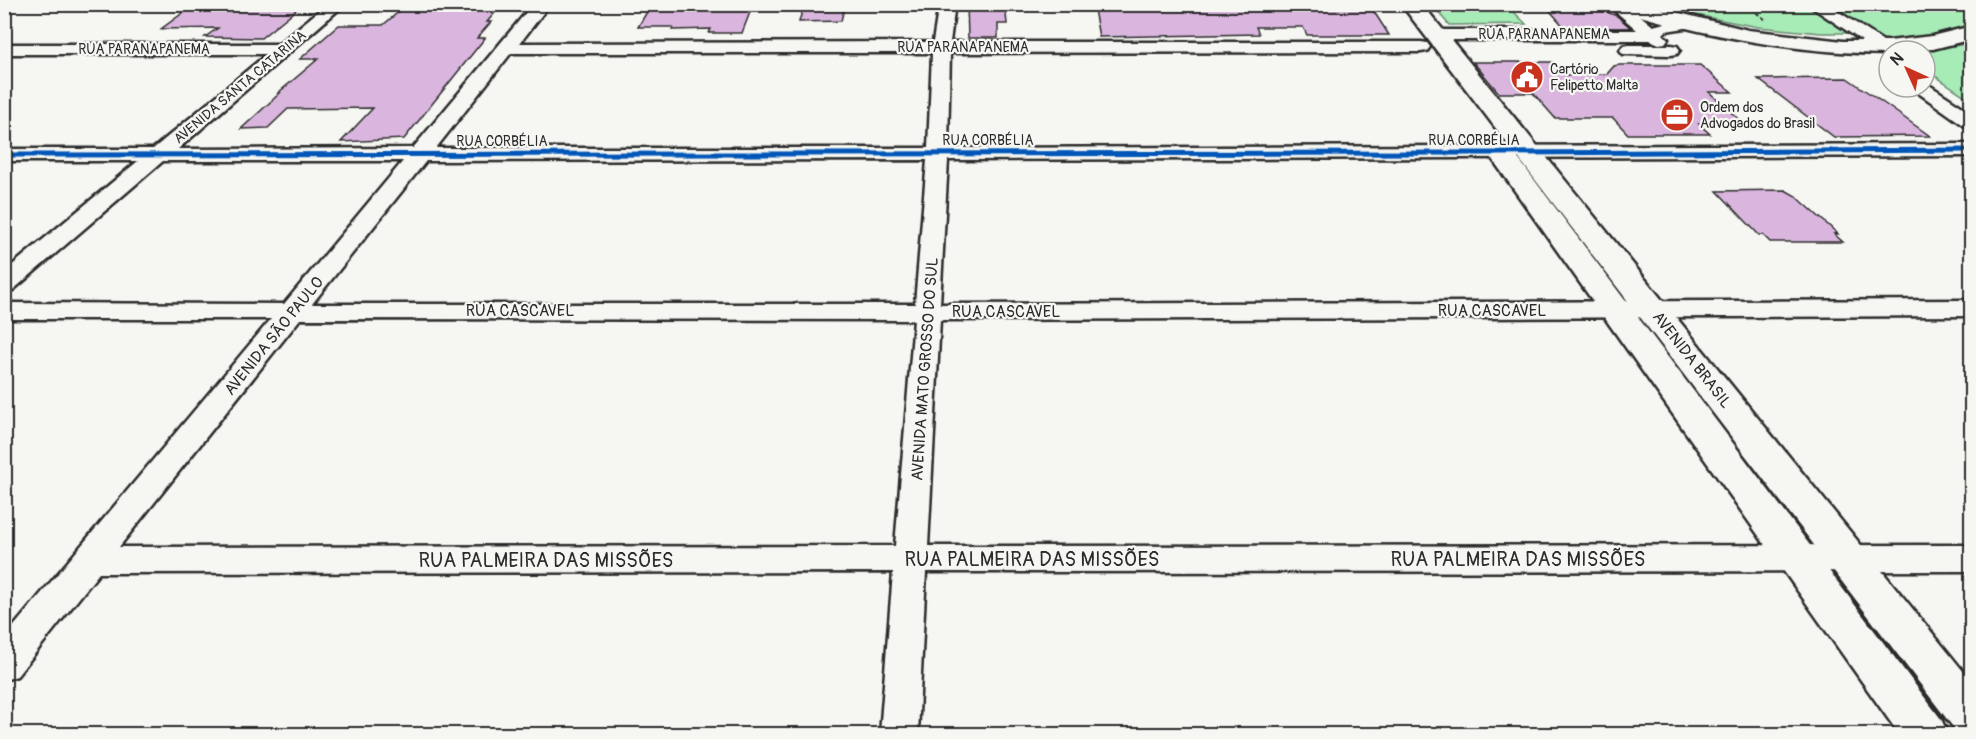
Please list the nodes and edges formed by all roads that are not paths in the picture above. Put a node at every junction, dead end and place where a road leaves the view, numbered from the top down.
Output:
1 (337, 4) edge
2 (542, 4) edge
3 (948, 4) edge
4 (1390, 4) edge
5 (1411, 4) edge
6 (1618, 4) edge
7 (1815, 4) edge
8 (1684, 23) junction
9 (1971, 32) edge
10 (1653, 34) junction
11 (1937, 40) edge
12 (1877, 44) edge
13 (1435, 45) junction
14 (1858, 46) junction
15 (941, 47) junction
16 (505, 48) junction
17 (1877, 48) edge
18 (4, 50) edge
19 (283, 50) junction
20 (1877, 59) edge
21 (1937, 83) edge
22 (1937, 99) edge
23 (1971, 105) edge
24 (1971, 122) edge
25 (1971, 150) edge
26 (1515, 153) junction
27 (422, 154) junction
28 (938, 154) junction
29 (4, 155) edge
30 (160, 155) junction
31 (4, 285) edge
32 (1652, 309) junction
33 (1971, 309) edge
34 (295, 310) junction
35 (1616, 310) junction
36 (4, 311) edge
37 (928, 312) junction
38 (1971, 558) edge
39 (1799, 559) junction
40 (1849, 559) junction
41 (92, 560) junction
42 (913, 560) junction
43 (4, 665) edge
44 (1971, 717) edge
45 (899, 735) edge
46 (1925, 735) edge

1 - 19 street, AVENIDA SANTA CATARINA
2 - 16 street, AVENIDA SÃO PAULO
3 - 15 street, AVENIDA MATO GROSSO DO SUL
4 - 13 main road, AVENIDA BRASIL
5 - 13 main road, AVENIDA BRASIL
6 - 8 main road
6 - 10 street, RUA PARANAPANEMA
7 - 12 street
8 - 10 street
8 - 14 main road
9 - 11 main road
10 - 13 street, RUA PARANAPANEMA
13 - 15 street, RUA PARANAPANEMA
13 - 26 main road, AVENIDA BRASIL
14 - 17 main road
14 - 20 street
15 - 16 street, RUA PARANAPANEMA
15 - 28 street, AVENIDA MATO GROSSO DO SUL
16 - 27 street, AVENIDA SÃO PAULO
18 - 19 street, RUA PARANAPANEMA
19 - 30 street, AVENIDA SANTA CATARINA
21 - 23 street
22 - 24 street
25 - 26 street, RUA CORBÉLIA
26 - 28 street, RUA CORBÉLIA
26 - 32 main road, AVENIDA BRASIL
26 - 35 main road, AVENIDA BRASIL
27 - 28 street, RUA CORBÉLIA
27 - 30 street, RUA CORBÉLIA
27 - 34 street, AVENIDA SÃO PAULO
28 - 37 street, AVENIDA MATO GROSSO DO SUL
29 - 30 street, RUA CORBÉLIA
30 - 31 street, AVENIDA SANTA CATARINA
32 - 33 street, RUA CASCAVEL
32 - 35 street, RUA CASCAVEL
32 - 40 main road, AVENIDA BRASIL
34 - 36 street, RUA CASCAVEL
34 - 37 street, RUA CASCAVEL
34 - 41 street, AVENIDA SÃO PAULO
35 - 37 street, RUA CASCAVEL
35 - 39 main road, AVENIDA BRASIL
37 - 42 street, AVENIDA MATO GROSSO DO SUL
38 - 40 street, RUA PALMEIRA DAS MISSÕES
39 - 40 street, RUA PALMEIRA DAS MISSÕES
39 - 42 street, RUA PALMEIRA DAS MISSÕES
39 - 46 main road, AVENIDA BRASIL
40 - 44 main road, AVENIDA BRASIL
41 - 42 street, RUA PALMEIRA DAS MISSÕES
41 - 43 street, AVENIDA SÃO PAULO
42 - 45 street, AVENIDA MATO GROSSO DO SUL

